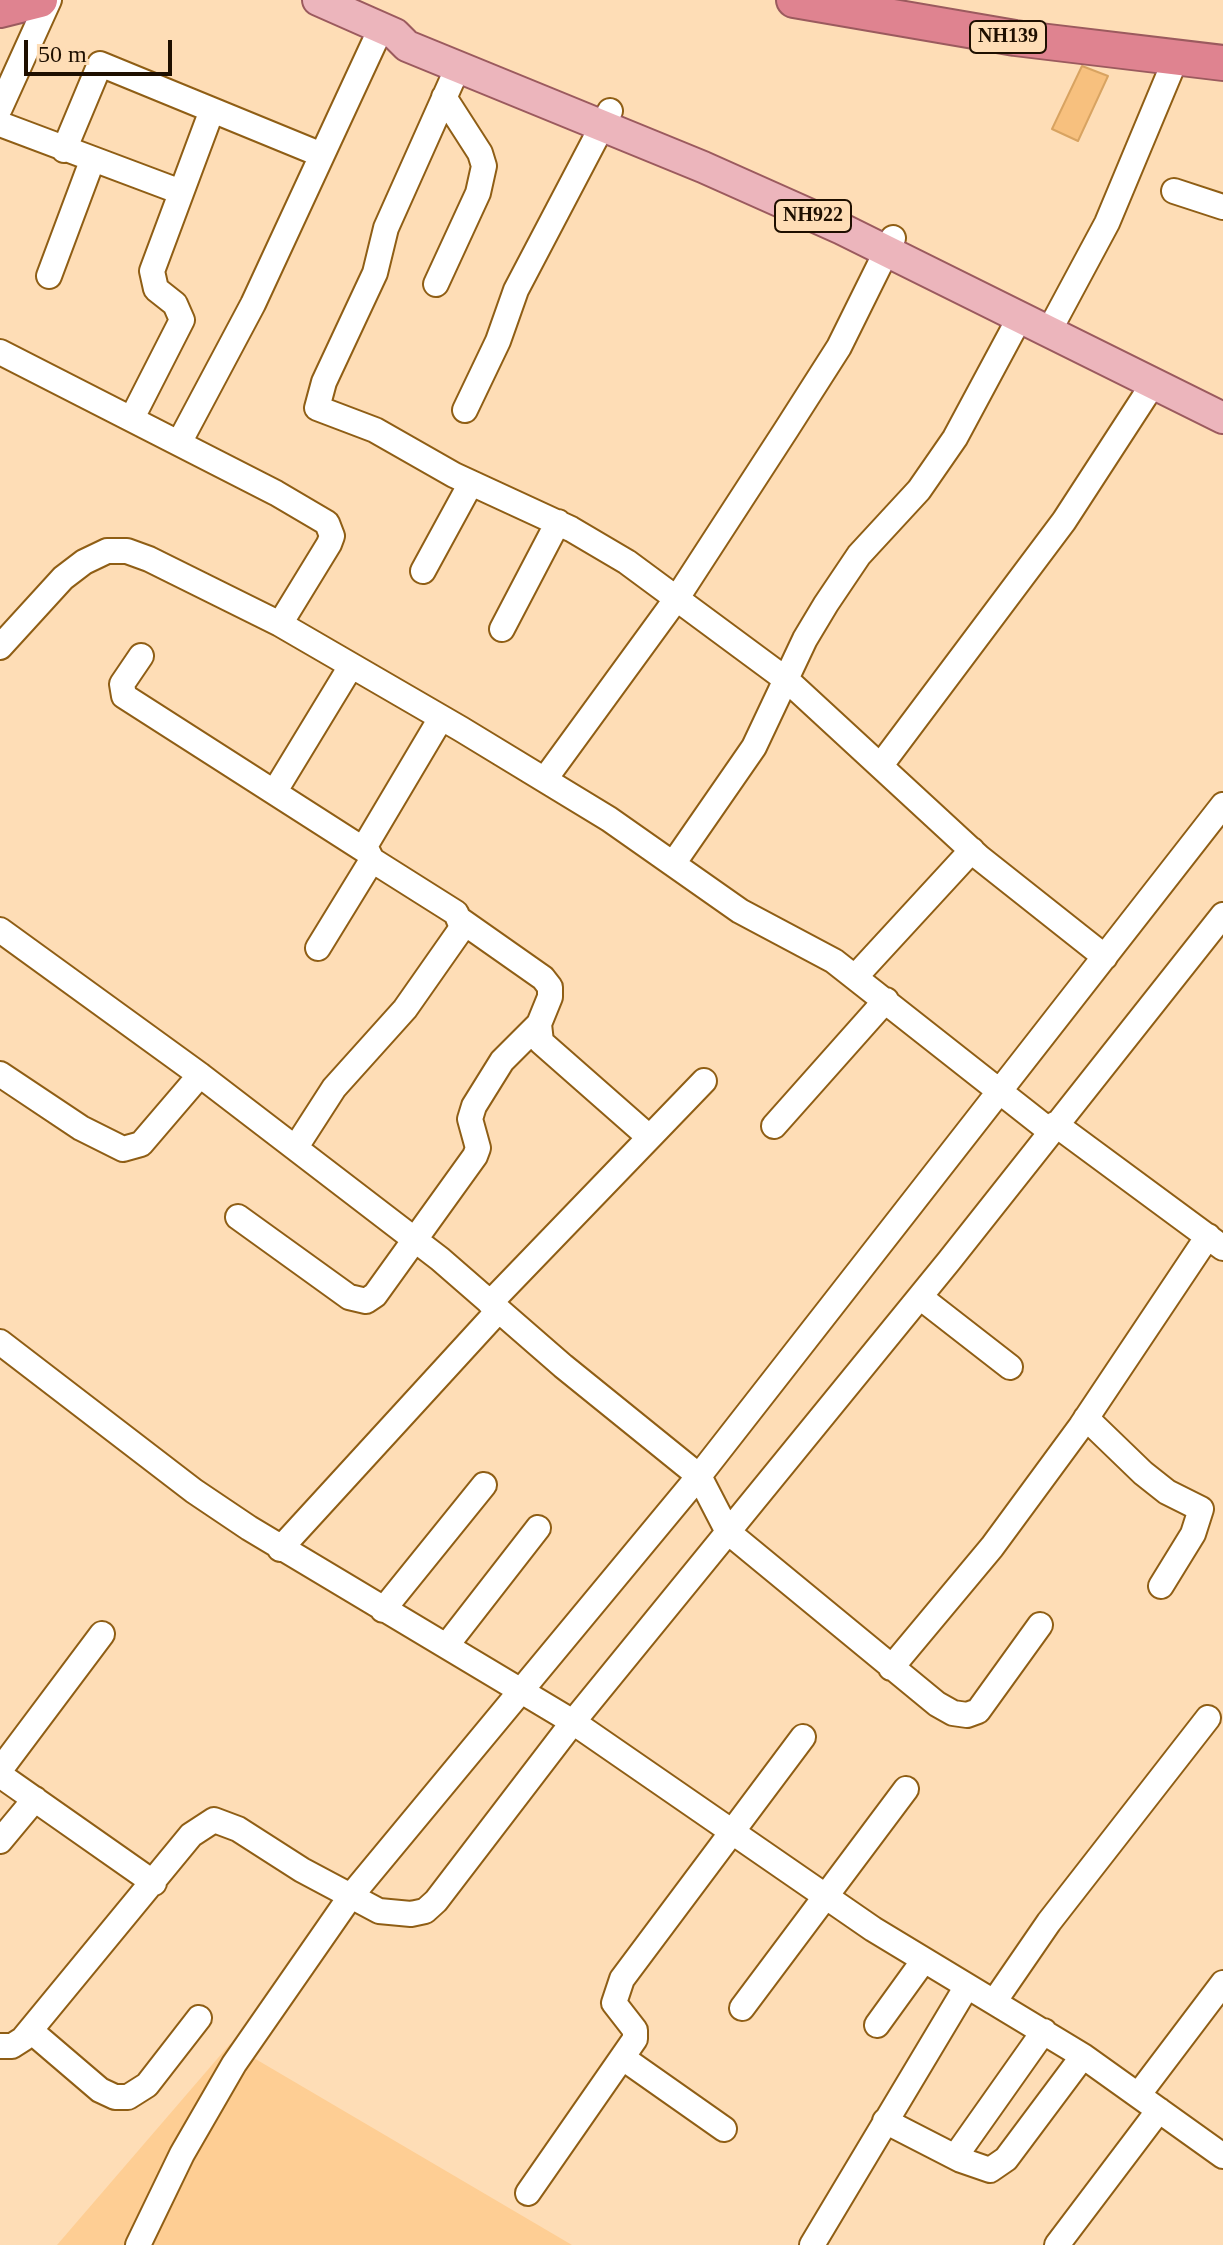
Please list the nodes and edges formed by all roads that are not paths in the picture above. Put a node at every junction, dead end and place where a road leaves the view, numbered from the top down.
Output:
1 (40, 0) edge
2 (49, 0) edge
3 (318, 0) edge
4 (794, 0) edge
5 (905, 0) edge
6 (0, 10) edge
7 (388, 31) junction
8 (1223, 43) edge
9 (1176, 58) junction
10 (1223, 63) edge
11 (458, 67) junction
12 (444, 97) junction
13 (0, 108) edge
14 (212, 110) junction
15 (606, 118) junction
16 (0, 124) edge
17 (64, 150) junction
18 (322, 155) junction
19 (92, 161) junction
20 (1174, 191) dead end
21 (181, 192) junction
22 (1223, 207) edge
23 (890, 245) junction
24 (49, 276) dead end
25 (436, 284) dead end
26 (1020, 317) junction
27 (1056, 318) junction
28 (0, 352) edge
29 (1153, 384) junction
30 (1223, 400) edge
31 (465, 410) dead end
32 (132, 418) junction
33 (1223, 418) edge
34 (179, 443) junction
35 (471, 483) junction
36 (558, 522) junction
37 (423, 571) dead end
38 (677, 598) junction
39 (280, 624) junction
40 (502, 629) dead end
41 (0, 647) edge
42 (141, 656) dead end
43 (351, 666) junction
44 (788, 681) junction
45 (441, 718) junction
46 (881, 765) junction
47 (545, 779) junction
48 (275, 791) junction
49 (1223, 805) edge
50 (972, 850) junction
51 (369, 856) junction
52 (673, 864) junction
53 (1223, 915) edge
54 (459, 919) junction
55 (0, 930) edge
56 (318, 948) dead end
57 (1105, 957) junction
58 (856, 976) junction
59 (886, 1000) junction
60 (539, 1024) junction
61 (0, 1074) edge
62 (200, 1075) junction
63 (704, 1081) dead end
64 (999, 1091) junction
65 (774, 1126) dead end
66 (1053, 1128) junction
67 (649, 1137) junction
68 (296, 1147) junction
69 (238, 1217) dead end
70 (415, 1239) junction
71 (1216, 1242) edge
72 (920, 1297) junction
73 (494, 1307) junction
74 (0, 1342) edge
75 (1010, 1367) dead end
76 (1086, 1418) junction
77 (699, 1476) junction
78 (484, 1485) dead end
79 (538, 1528) dead end
80 (728, 1532) junction
81 (280, 1549) junction
82 (1161, 1586) dead end
83 (383, 1610) junction
84 (1040, 1625) dead end
85 (102, 1634) dead end
86 (447, 1645) junction
87 (891, 1668) junction
88 (522, 1691) junction
89 (1208, 1718) dead end
90 (573, 1722) junction
91 (803, 1737) dead end
92 (0, 1772) edge
93 (906, 1789) dead end
94 (35, 1799) junction
95 (733, 1833) junction
96 (0, 1841) edge
97 (154, 1883) junction
98 (350, 1897) junction
99 (826, 1897) junction
100 (924, 1960) junction
101 (1223, 1983) edge
102 (967, 1986) junction
103 (994, 2002) junction
104 (742, 2008) dead end
105 (199, 2018) dead end
106 (877, 2025) dead end
107 (31, 2031) junction
108 (1044, 2031) junction
109 (0, 2046) edge
110 (1083, 2056) junction
111 (623, 2058) junction
112 (1139, 2094) junction
113 (1159, 2110) junction
114 (885, 2121) junction
115 (724, 2129) dead end
116 (1223, 2156) edge
117 (955, 2157) junction
118 (528, 2193) dead end
119 (138, 2245) edge
120 (812, 2245) edge
121 (1057, 2245) edge

1 - 6 highway
2 - 13 street
3 - 7 main road
4 - 9 highway, NH139
5 - 8 highway, NH139
7 - 11 main road
7 - 15 main road
7 - 18 street
9 - 10 highway, NH139
9 - 27 street
11 - 12 street
11 - 15 main road
12 - 25 street
12 - 35 street
14 - 17 street
14 - 18 street
14 - 21 street
15 - 23 main road
15 - 31 street
16 - 17 street
17 - 19 street
18 - 34 street
19 - 21 street
19 - 24 street
20 - 22 street
21 - 32 street
23 - 26 main road
23 - 27 main road
23 - 38 street
26 - 29 main road
26 - 44 street
27 - 30 main road
28 - 32 street
29 - 33 main road
29 - 46 street
32 - 34 street
34 - 39 street
35 - 36 street
35 - 37 street
36 - 38 street
36 - 40 street
38 - 44 street
38 - 47 street
39 - 41 street
39 - 43 street
42 - 48 street
43 - 45 street
43 - 48 street
44 - 46 street
44 - 52 street
45 - 47 street
45 - 51 street
46 - 50 street
47 - 52 street
48 - 51 street
49 - 57 street
50 - 57 street
50 - 58 street
51 - 54 street
51 - 56 street
52 - 58 street
53 - 66 street
54 - 60 street
54 - 68 street
55 - 62 street
57 - 64 street
58 - 59 street
59 - 64 street
59 - 65 street
60 - 67 street
60 - 70 street
61 - 62 street
62 - 68 street
63 - 67 street
64 - 66 street
64 - 77 street
66 - 71 street
66 - 72 street
67 - 73 street
68 - 70 street
69 - 70 street
70 - 73 street
71 - 76 street
72 - 75 street
72 - 80 street
73 - 77 street
73 - 81 street
74 - 81 street
76 - 82 street
76 - 87 street
77 - 80 street
77 - 88 street
78 - 83 street
79 - 86 street
80 - 87 street
80 - 90 street
81 - 83 street
83 - 86 street
84 - 87 street
85 - 92 street
86 - 88 street
88 - 90 street
88 - 98 street
89 - 103 street
90 - 95 street
90 - 98 street
91 - 95 street
92 - 94 street
93 - 99 street
94 - 96 street
94 - 97 street
95 - 99 street
95 - 111 street
97 - 98 street
97 - 107 street
98 - 119 street
99 - 100 street
99 - 104 street
100 - 102 street
100 - 106 street
101 - 112 street
102 - 103 street
102 - 114 street
103 - 108 street
105 - 107 street
107 - 109 street
108 - 110 street
108 - 117 street
110 - 112 street
110 - 117 street
111 - 115 street
111 - 118 street
112 - 113 street
113 - 116 street
113 - 121 street
114 - 117 street
114 - 120 street

